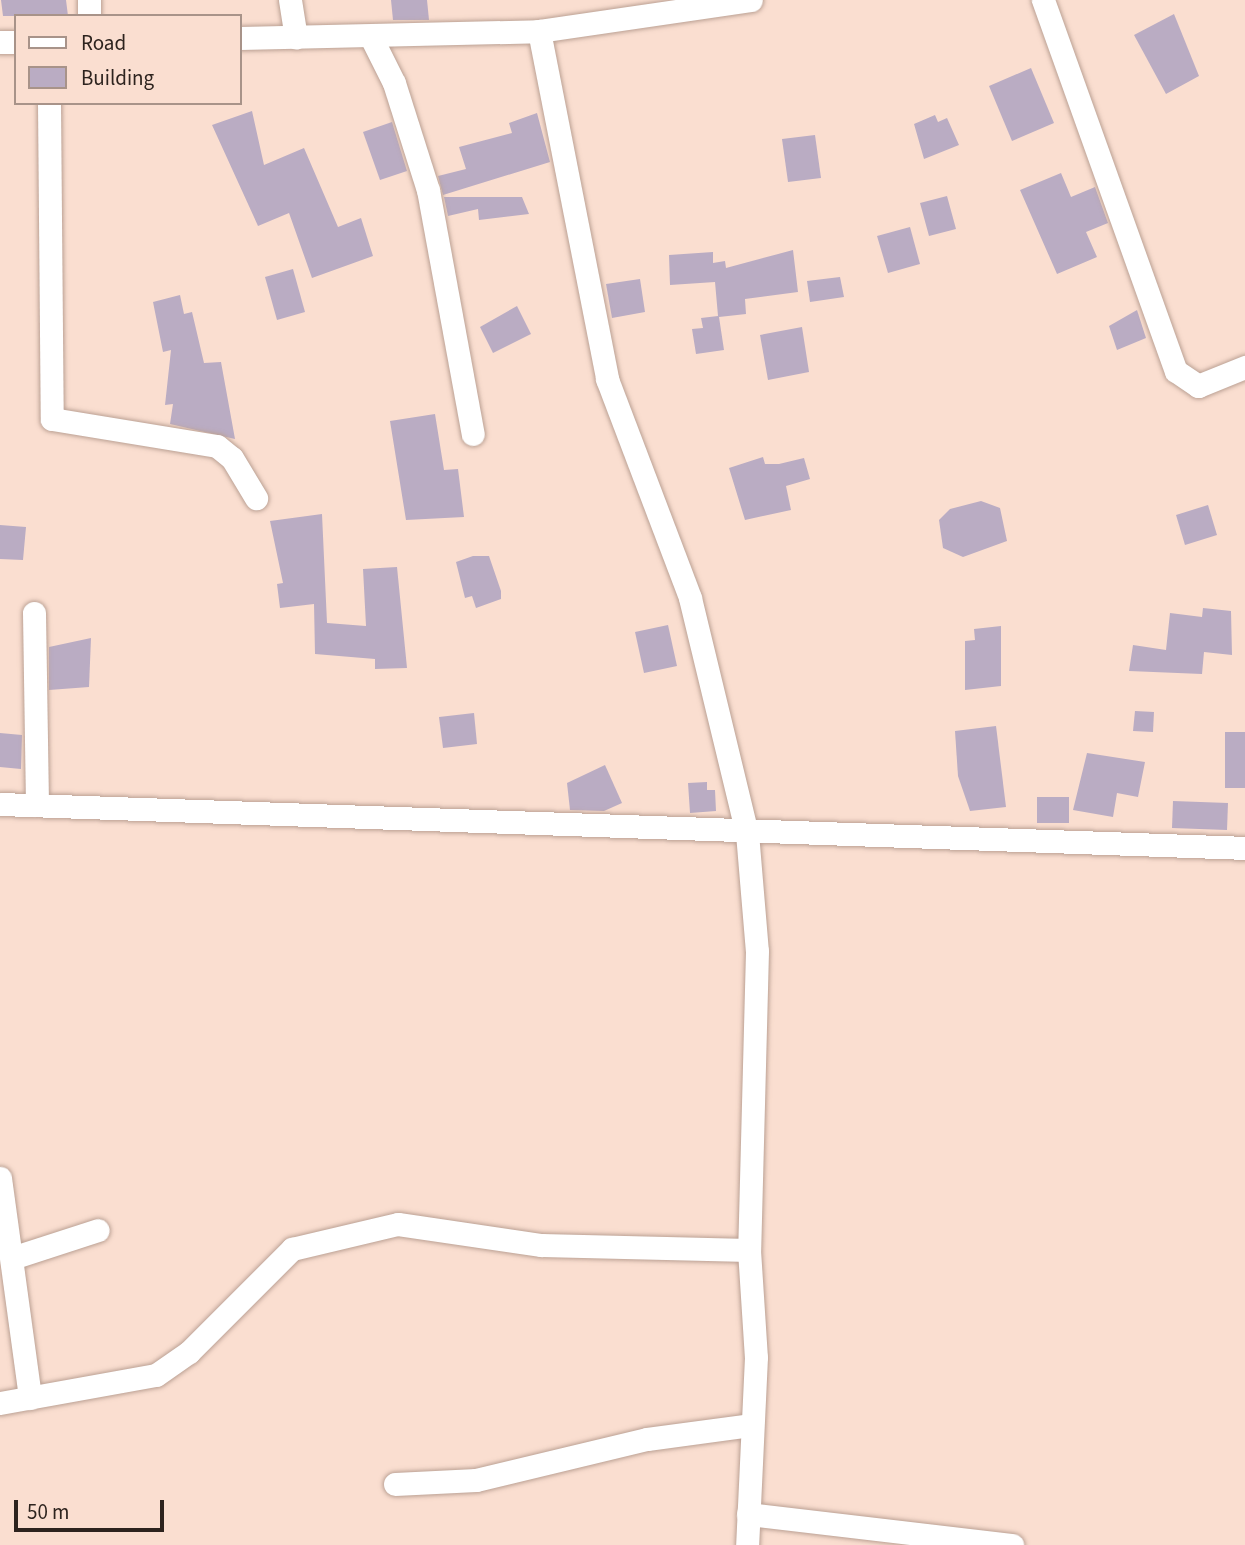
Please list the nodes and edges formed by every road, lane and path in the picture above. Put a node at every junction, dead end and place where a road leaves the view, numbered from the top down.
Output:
1 (290, 0) edge
2 (751, 0) edge
3 (1043, 0) edge
4 (539, 31) junction
5 (371, 37) junction
6 (242, 38) edge
7 (296, 38) junction
8 (49, 105) edge
9 (1245, 367) edge
10 (473, 434) dead end
11 (256, 498) dead end
12 (34, 613) dead end
13 (0, 804) edge
14 (37, 805) junction
15 (747, 833) junction
16 (1245, 848) edge
17 (0, 1178) edge
18 (98, 1230) dead end
19 (749, 1250) junction
20 (12, 1258) junction
21 (30, 1398) junction
22 (0, 1403) edge
23 (750, 1425) junction
24 (396, 1483) dead end
25 (748, 1514) junction
26 (747, 1545) edge
27 (1012, 1545) edge

1 - 7 street
2 - 4 street
3 - 9 street
4 - 5 street
4 - 15 street
5 - 7 street
5 - 10 street
6 - 7 street
8 - 11 street
12 - 14 street
13 - 14 street
14 - 15 street
15 - 16 street
15 - 19 street
17 - 20 street
18 - 20 street
19 - 21 street
19 - 23 street
20 - 21 street
21 - 22 street
23 - 24 street
23 - 25 street
25 - 26 street
25 - 27 street

